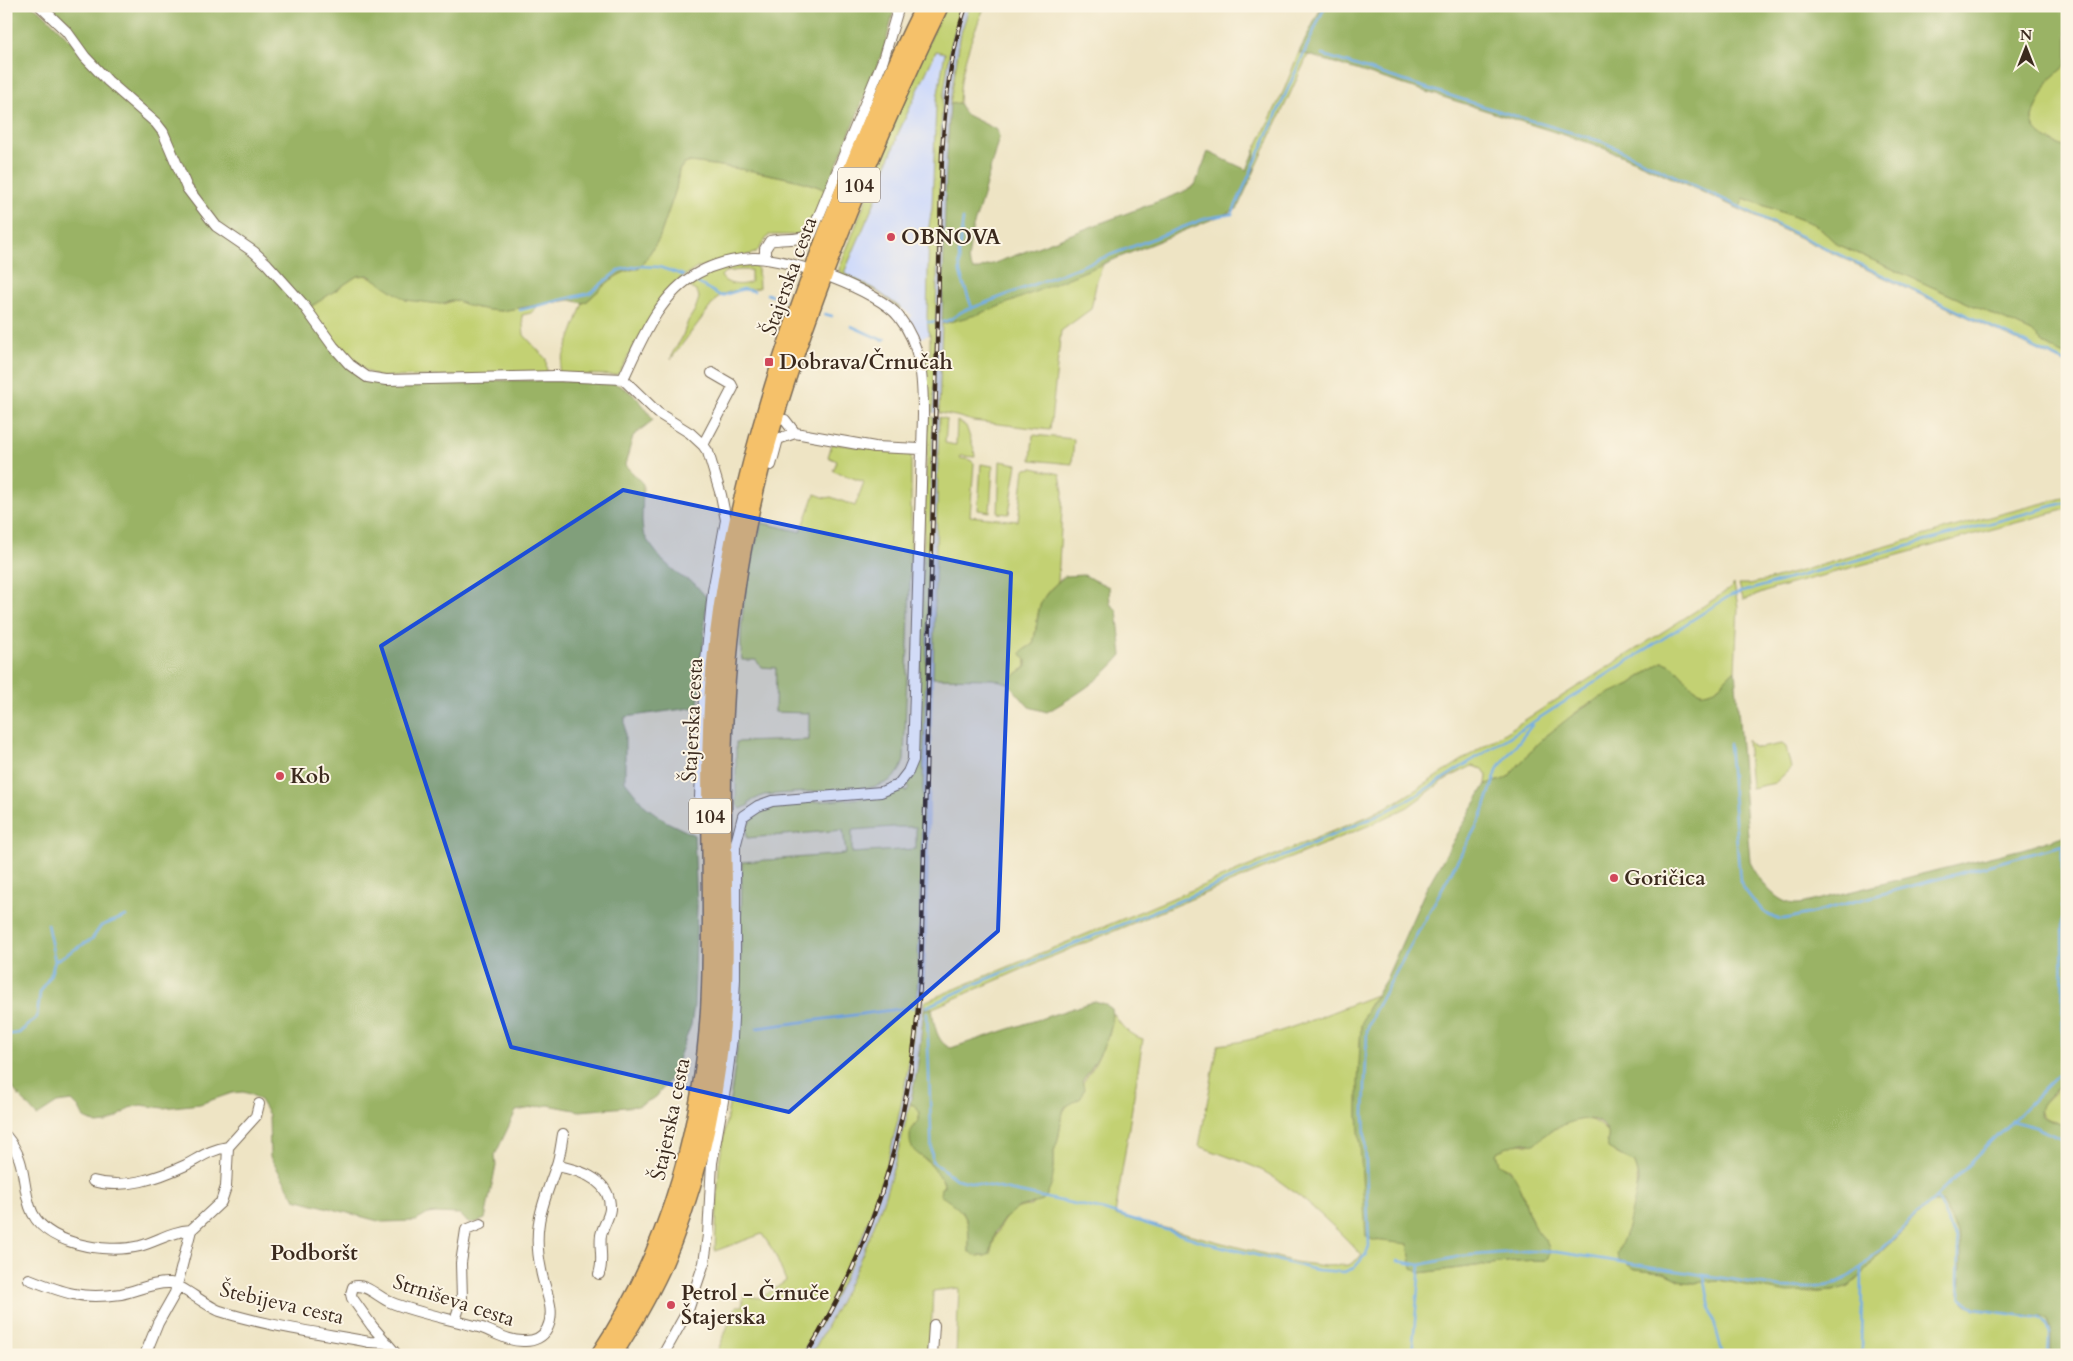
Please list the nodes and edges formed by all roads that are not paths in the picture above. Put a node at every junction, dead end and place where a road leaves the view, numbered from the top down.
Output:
1 (40, 6) edge
2 (899, 6) edge
3 (924, 6) edge
4 (940, 6) edge
5 (891, 93) junction
6 (765, 259) junction
7 (818, 274) junction
8 (712, 373) dead end
9 (623, 380) junction
10 (795, 433) junction
11 (778, 439) junction
12 (703, 445) junction
13 (920, 449) junction
14 (771, 465) dead end
15 (700, 798) dead end
16 (259, 1104) dead end
17 (563, 1134) dead end
18 (6, 1136) edge
19 (228, 1146) junction
20 (557, 1166) junction
21 (93, 1180) dead end
22 (481, 1224) dead end
23 (191, 1230) junction
24 (600, 1274) dead end
25 (29, 1279) dead end
26 (177, 1286) junction
27 (455, 1320) junction
28 (934, 1325) dead end
29 (387, 1343) junction
30 (144, 1355) edge
31 (397, 1355) edge
32 (599, 1355) edge
33 (614, 1355) edge
34 (663, 1355) edge
35 (932, 1355) edge

1 - 9 street
2 - 6 street
3 - 5 main road, 104
4 - 5 main road, 104
5 - 7 main road, Štajerska cesta / 104
6 - 7 street
6 - 9 street
7 - 13 street
7 - 32 main road, Štajerska cesta / 104
7 - 33 main road, Štajerska cesta / 104
8 - 12 street
9 - 12 street
10 - 11 street
10 - 11 street
10 - 13 street
11 - 14 street
12 - 15 street
13 - 34 street
16 - 19 street
17 - 20 street, Strniševa cesta
18 - 23 street
19 - 21 street
19 - 23 street
20 - 24 street
20 - 27 street, Strniševa cesta
22 - 27 street
23 - 26 street
25 - 26 street
26 - 29 street, Štebijeva cesta
26 - 30 street
27 - 29 street, Strniševa cesta
28 - 35 street
29 - 31 street, Strniševa cesta

